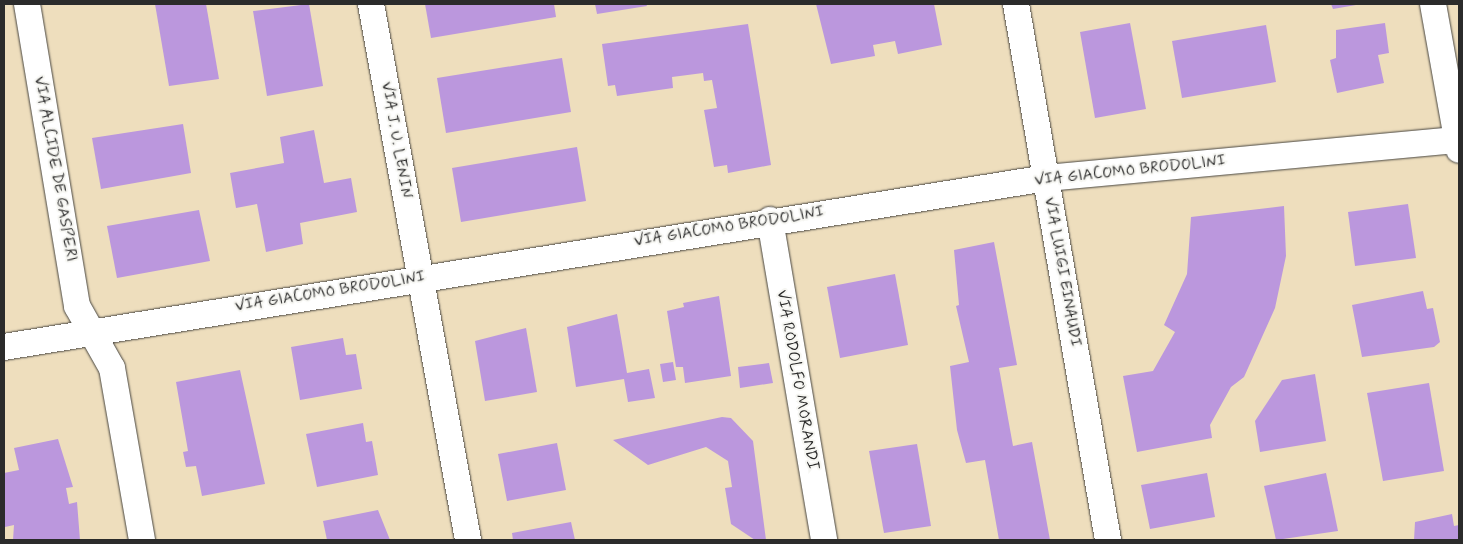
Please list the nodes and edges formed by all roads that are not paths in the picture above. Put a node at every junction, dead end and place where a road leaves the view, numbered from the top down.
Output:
1 (27, 4) edge
2 (372, 4) edge
3 (1016, 4) edge
4 (1433, 4) edge
5 (1459, 143) edge
6 (1046, 178) junction
7 (770, 220) junction
8 (420, 277) junction
9 (88, 332) junction
10 (4, 346) edge
11 (142, 540) edge
12 (468, 540) edge
13 (824, 540) edge
14 (1108, 540) edge

1 - 9 street, VIA ALCIDE DE GASPERI
2 - 8 street, VIA J. U. LENIN
3 - 6 street, VIA LUIGI EINAUDI
4 - 5 street
5 - 6 street, VIA GIACOMO BRODOLINI
6 - 7 street, VIA GIACOMO BRODOLINI
6 - 14 street, VIA LUIGI EINAUDI
7 - 8 street, VIA GIACOMO BRODOLINI
7 - 13 street, VIA RODOLFO MORANDI
8 - 9 street, VIA GIACOMO BRODOLINI
8 - 12 street
9 - 10 street, VIA GIACOMO BRODOLINI
9 - 11 street

